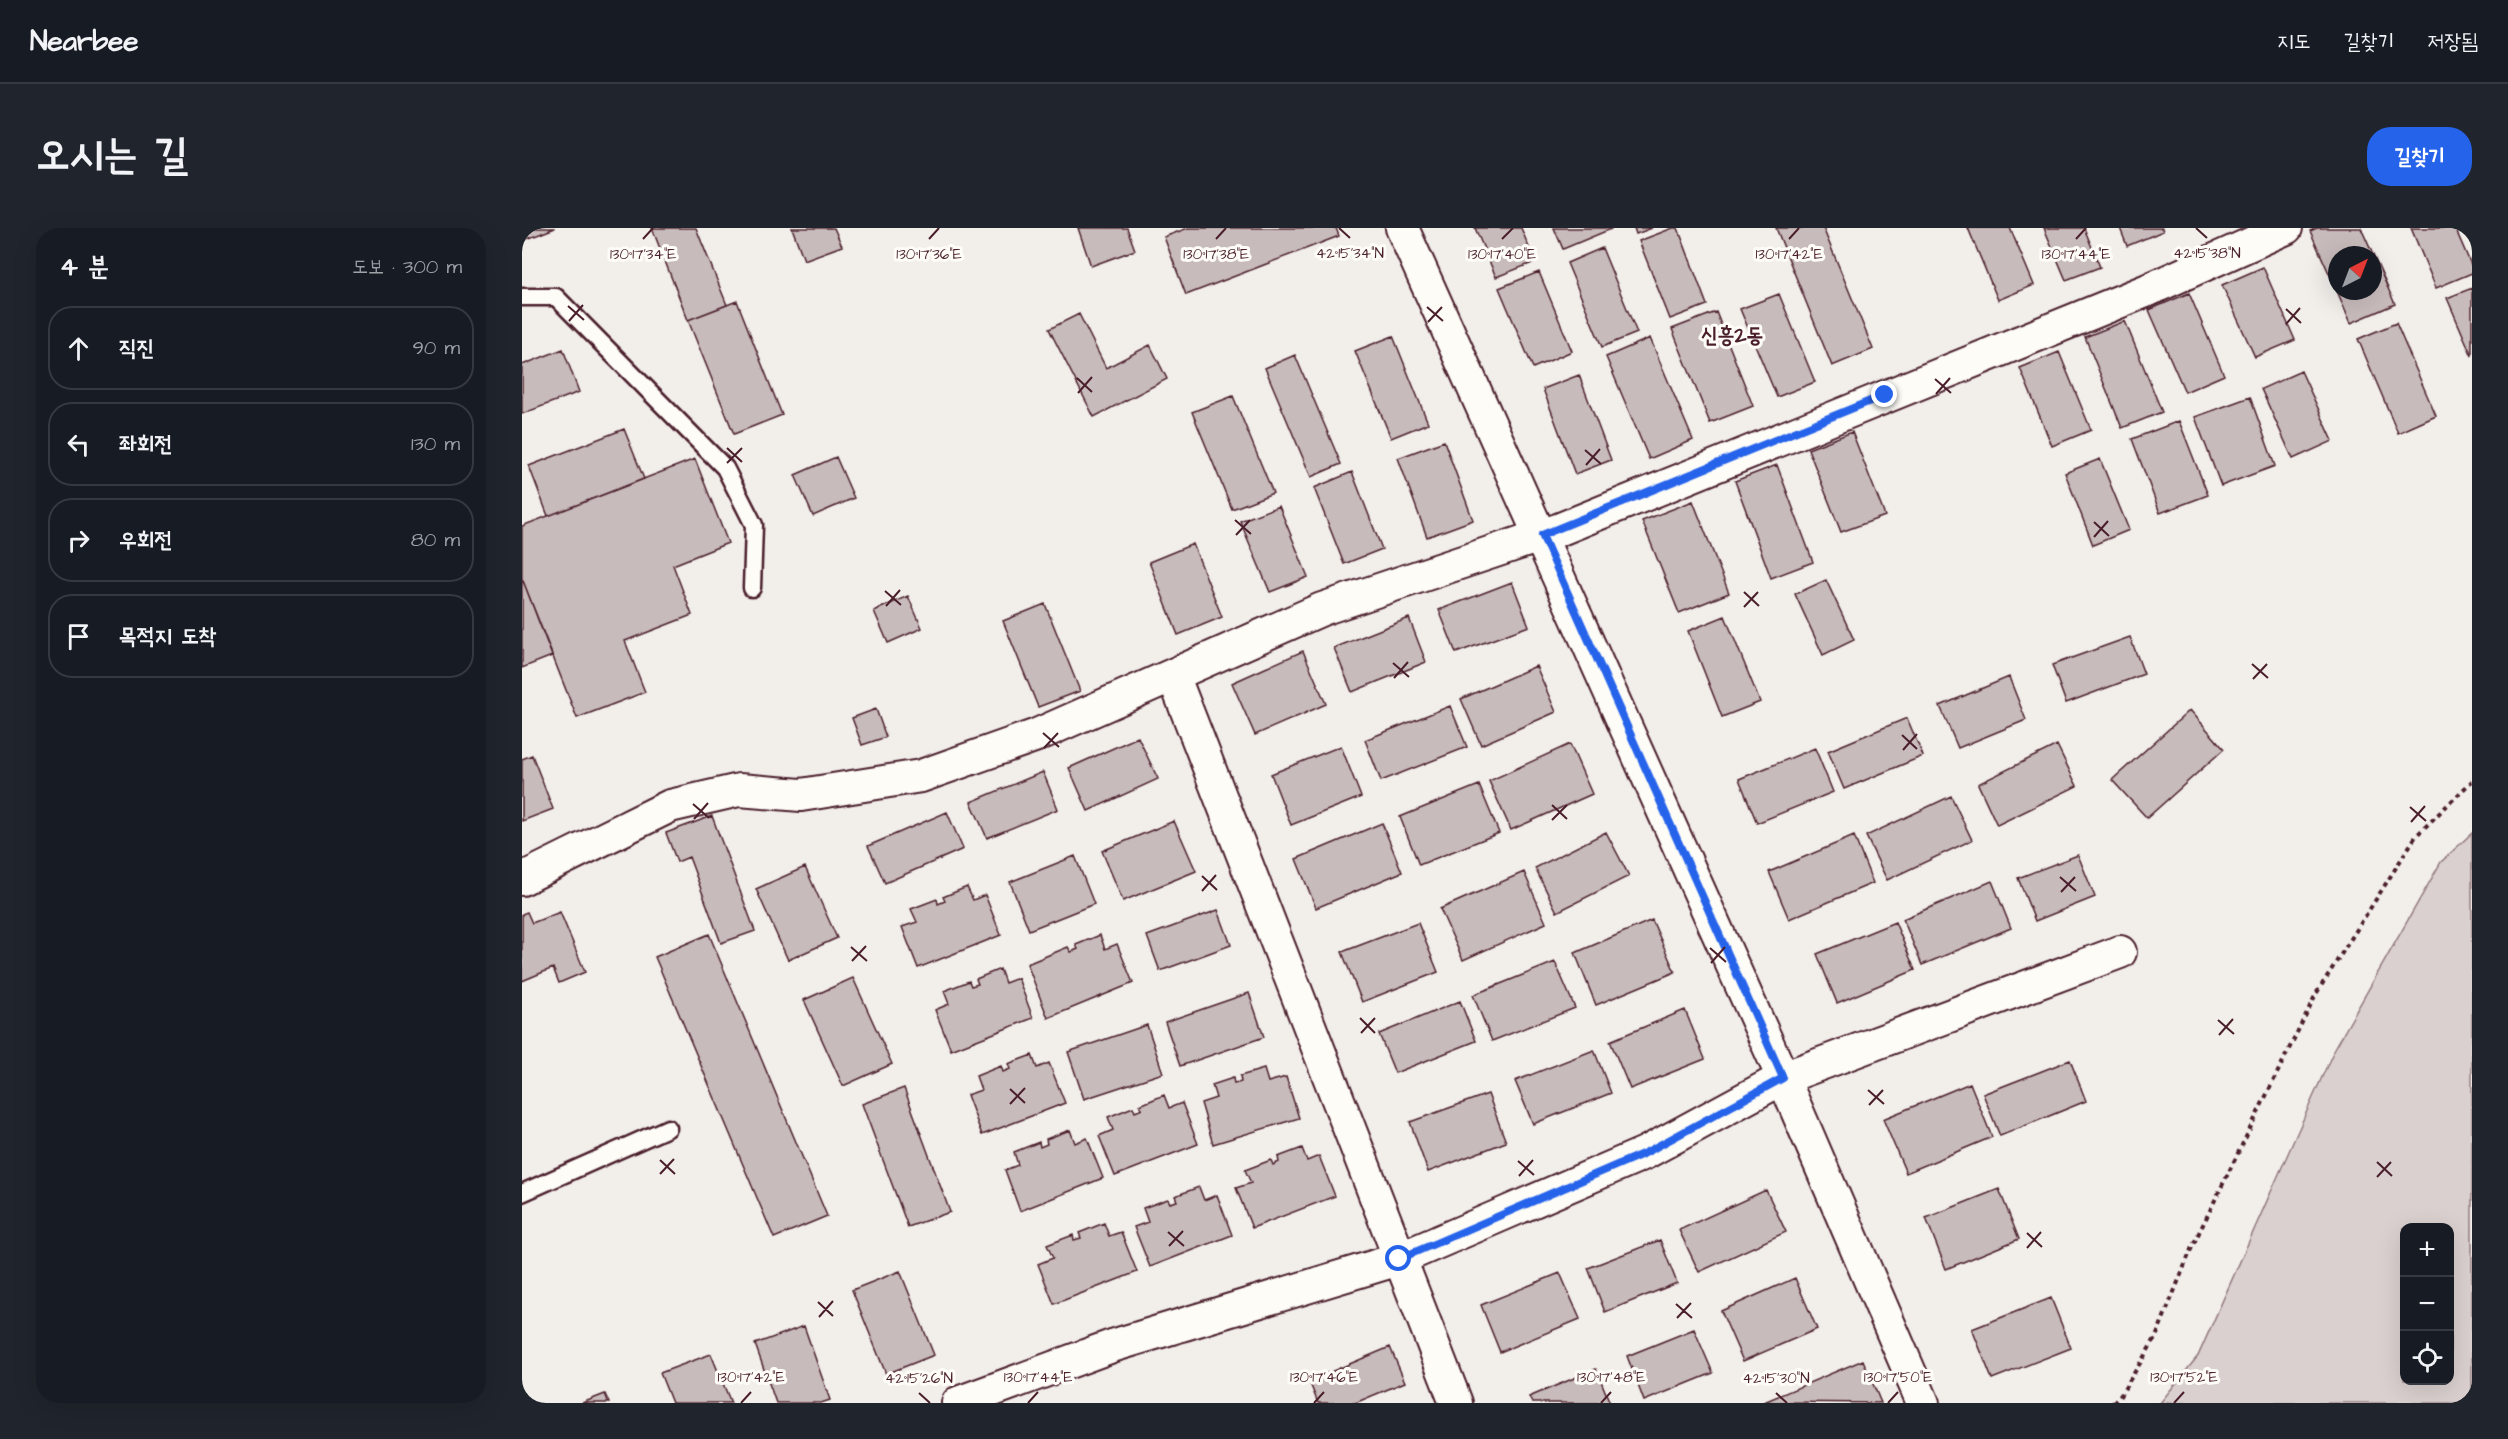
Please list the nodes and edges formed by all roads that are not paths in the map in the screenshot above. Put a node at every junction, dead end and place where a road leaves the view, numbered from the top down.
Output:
1 (1402, 228) edge
2 (2286, 228) edge
3 (522, 297) edge
4 (1542, 535) junction
5 (752, 588) dead end
6 (1173, 675) junction
7 (522, 879) edge
8 (2120, 952) dead end
9 (1783, 1078) junction
10 (668, 1128) dead end
11 (522, 1193) edge
12 (1399, 1259) junction
13 (958, 1403) edge
14 (1456, 1403) edge
15 (1923, 1403) edge

1 - 4 street
2 - 4 street
3 - 5 lane
4 - 6 street
4 - 9 street
6 - 7 street
6 - 12 street
8 - 9 street
9 - 12 street
9 - 15 street
10 - 11 lane
12 - 13 street
12 - 14 street

